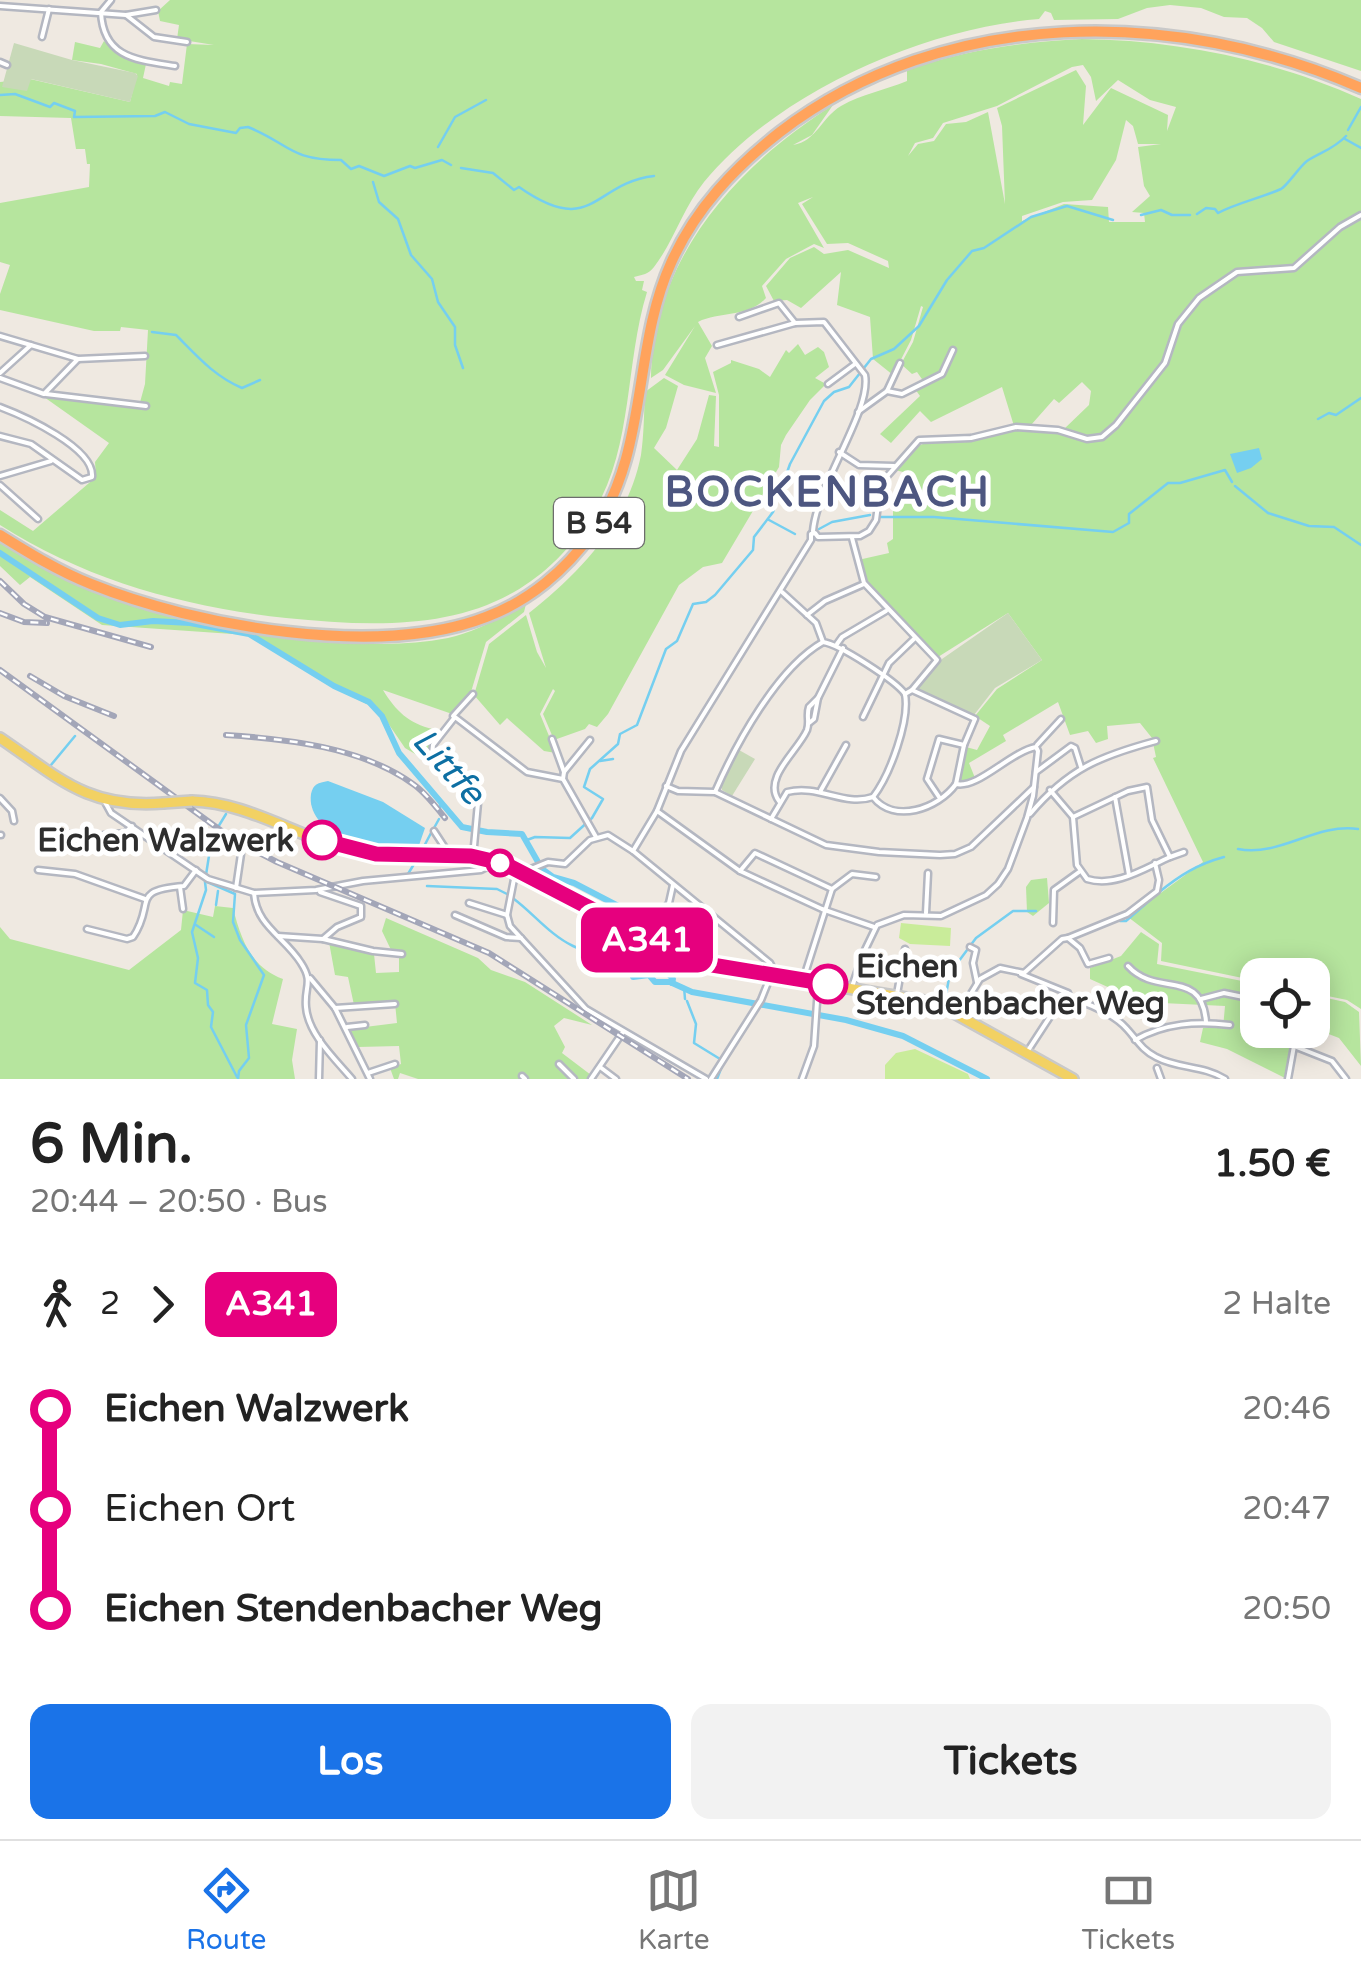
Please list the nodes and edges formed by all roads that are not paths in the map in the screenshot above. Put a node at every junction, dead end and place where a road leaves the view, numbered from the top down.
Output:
1 (111, 0) edge
2 (0, 6) edge
3 (49, 9) junction
4 (156, 10) dead end
5 (101, 12) junction
6 (126, 14) junction
7 (42, 37) dead end
8 (187, 42) dead end
9 (0, 62) edge
10 (7, 65) dead end
11 (175, 66) dead end
12 (1361, 85) edge
13 (1361, 215) edge
14 (739, 316) dead end
15 (795, 323) junction
16 (0, 336) edge
17 (718, 344) dead end
18 (31, 345) junction
19 (953, 350) dead end
20 (145, 356) dead end
21 (78, 359) junction
22 (900, 363) dead end
23 (855, 364) junction
24 (0, 375) edge
25 (828, 384) dead end
26 (887, 391) junction
27 (44, 394) junction
28 (0, 406) edge
29 (146, 406) dead end
30 (858, 412) junction
31 (0, 436) edge
32 (839, 452) junction
33 (51, 462) junction
34 (894, 466) junction
35 (0, 476) edge
36 (0, 484) edge
37 (38, 518) dead end
38 (0, 532) edge
39 (814, 536) junction
40 (851, 537) junction
41 (864, 583) junction
42 (781, 591) junction
43 (888, 610) junction
44 (807, 615) junction
45 (916, 638) junction
46 (823, 642) junction
47 (837, 644) junction
48 (843, 648) junction
49 (881, 675) junction
50 (912, 690) junction
51 (473, 694) dead end
52 (905, 694) junction
53 (454, 716) junction
54 (863, 717) dead end
55 (1062, 719) dead end
56 (0, 738) edge
57 (552, 740) dead end
58 (590, 740) dead end
59 (1156, 741) dead end
60 (964, 744) junction
61 (846, 745) dead end
62 (1036, 746) junction
63 (1080, 767) junction
64 (564, 772) junction
65 (1036, 772) junction
66 (562, 779) junction
67 (956, 784) junction
68 (666, 786) junction
69 (1034, 787) junction
70 (821, 790) junction
71 (1050, 790) junction
72 (715, 792) junction
73 (873, 797) junction
74 (1115, 797) junction
75 (0, 798) edge
76 (940, 799) junction
77 (109, 802) junction
78 (779, 802) junction
79 (656, 811) junction
80 (1027, 818) junction
81 (1073, 818) junction
82 (770, 819) junction
83 (14, 820) dead end
84 (132, 826) junction
85 (52, 832) dead end
86 (434, 832) dead end
87 (596, 836) junction
88 (633, 851) junction
89 (1184, 852) dead end
90 (241, 854) dead end
91 (450, 856) junction
92 (473, 856) junction
93 (1170, 857) junction
94 (492, 861) junction
95 (1155, 864) junction
96 (38, 870) dead end
97 (196, 870) junction
98 (520, 870) junction
99 (740, 871) junction
100 (1079, 872) junction
101 (928, 873) dead end
102 (1129, 875) junction
103 (876, 878) dead end
104 (674, 885) junction
105 (180, 888) junction
106 (832, 889) junction
107 (235, 890) junction
108 (316, 890) junction
109 (254, 894) junction
110 (145, 899) junction
111 (470, 903) dead end
112 (825, 908) junction
113 (183, 909) dead end
114 (647, 911) dead end
115 (507, 915) junction
116 (926, 915) junction
117 (455, 916) dead end
118 (717, 920) junction
119 (1052, 922) dead end
120 (874, 927) junction
121 (87, 928) dead end
122 (278, 936) junction
123 (521, 938) junction
124 (1068, 938) junction
125 (323, 939) junction
126 (970, 947) dead end
127 (905, 950) dead end
128 (402, 954) dead end
129 (699, 955) dead end
130 (1109, 958) dead end
131 (1128, 966) dead end
132 (732, 972) dead end
133 (774, 974) junction
134 (1021, 974) junction
135 (310, 978) junction
136 (802, 980) junction
137 (818, 982) junction
138 (977, 982) junction
139 (852, 987) junction
140 (897, 995) junction
141 (1240, 997) edge
142 (1070, 999) junction
143 (1202, 999) junction
144 (395, 1004) dead end
145 (335, 1008) junction
146 (958, 1013) junction
147 (1206, 1022) junction
148 (1230, 1025) dead end
149 (365, 1026) dead end
150 (347, 1027) junction
151 (623, 1032) junction
152 (320, 1040) junction
153 (1135, 1040) junction
154 (1028, 1052) junction
155 (395, 1064) dead end
156 (559, 1064) dead end
157 (600, 1067) junction
158 (1156, 1068) dead end
159 (369, 1076) edge
160 (803, 1078) edge
161 (319, 1079) edge
162 (352, 1079) edge
163 (574, 1079) edge
164 (591, 1079) edge
165 (616, 1079) edge
166 (709, 1079) edge
167 (810, 1079) edge
168 (1074, 1079) edge
169 (1161, 1079) edge
170 (1225, 1079) edge
171 (1288, 1079) edge
172 (1346, 1079) edge

1 - 5 street
2 - 3 street
3 - 5 street
3 - 7 street
4 - 6 street
5 - 6 street
5 - 11 street
6 - 8 street
9 - 10 street
12 - 38 highway, B 54
13 - 34 street
14 - 15 street
15 - 17 street
15 - 23 street
16 - 18 street
18 - 21 street
18 - 24 street
19 - 26 street
20 - 21 street
21 - 27 street
22 - 26 street
23 - 25 street
23 - 30 street
24 - 27 street
26 - 30 street
27 - 29 street
28 - 33 street
30 - 32 street
31 - 33 street
32 - 34 street
32 - 39 street
33 - 35 street
34 - 40 street
36 - 37 street
39 - 40 street
39 - 42 street
40 - 41 street
41 - 43 street
41 - 44 street
42 - 44 street
42 - 68 street
43 - 45 street
43 - 47 street
44 - 46 street
45 - 49 street
45 - 50 street
46 - 47 street
46 - 72 street
47 - 48 street
48 - 49 street
48 - 78 street
49 - 52 street
49 - 54 street
50 - 52 street
50 - 60 street
51 - 53 street
52 - 73 street
53 - 66 street
53 - 92 street
55 - 62 street
56 - 77 main road
57 - 64 street
58 - 64 street
59 - 63 street
60 - 67 street
60 - 76 street
61 - 70 street
62 - 65 street
62 - 67 street
63 - 65 street
63 - 71 street
64 - 66 street
65 - 69 street
66 - 87 street
67 - 76 street
68 - 72 street
68 - 79 street
69 - 80 street
69 - 82 street
70 - 73 street
70 - 78 street
71 - 80 street
71 - 81 street
72 - 82 street
73 - 76 street
74 - 81 street
74 - 93 street
74 - 102 street
75 - 83 street
77 - 84 street
77 - 91 main road, bridge
78 - 82 street
79 - 88 street
79 - 99 street
80 - 116 street
81 - 100 street
84 - 85 street
84 - 97 street
86 - 91 street
87 - 88 street
87 - 98 street
88 - 104 street
89 - 93 street
90 - 107 street
91 - 92 main road
92 - 94 main road
93 - 95 street
94 - 98 main road
94 - 108 street
95 - 102 street
95 - 124 street
96 - 110 street
97 - 105 street
97 - 107 street
98 - 115 street
98 - 133 main road
99 - 106 street
99 - 112 street
100 - 102 street
100 - 119 street
101 - 116 street
103 - 106 street
104 - 114 street
104 - 118 street
105 - 110 street
105 - 113 street
106 - 112 street
107 - 109 street
108 - 109 street
108 - 125 street
109 - 122 street
110 - 121 street
111 - 115 street
112 - 120 street
112 - 136 street
115 - 123 street
116 - 120 street
117 - 123 street
118 - 129 street
118 - 133 street
120 - 139 street
122 - 125 street
122 - 135 street
123 - 151 street
124 - 130 street
124 - 134 street
125 - 128 street
126 - 138 street
127 - 140 street
131 - 143 street
132 - 133 street
133 - 136 main road
133 - 166 street
134 - 138 street
134 - 142 street
135 - 145 street
135 - 152 street
136 - 137 main road
137 - 139 main road
137 - 160 street
138 - 146 street
139 - 140 main road
140 - 146 main road
141 - 143 street
142 - 153 street
142 - 154 street
143 - 147 street
144 - 145 street
145 - 150 street
146 - 154 main road
147 - 148 street
147 - 153 street
149 - 150 street
150 - 159 street
151 - 157 street
151 - 166 street
152 - 161 street
152 - 162 street
153 - 170 street
154 - 168 main road
155 - 159 street
156 - 163 street
157 - 164 street
157 - 165 street
158 - 169 street
160 - 167 street
171 - 172 street

